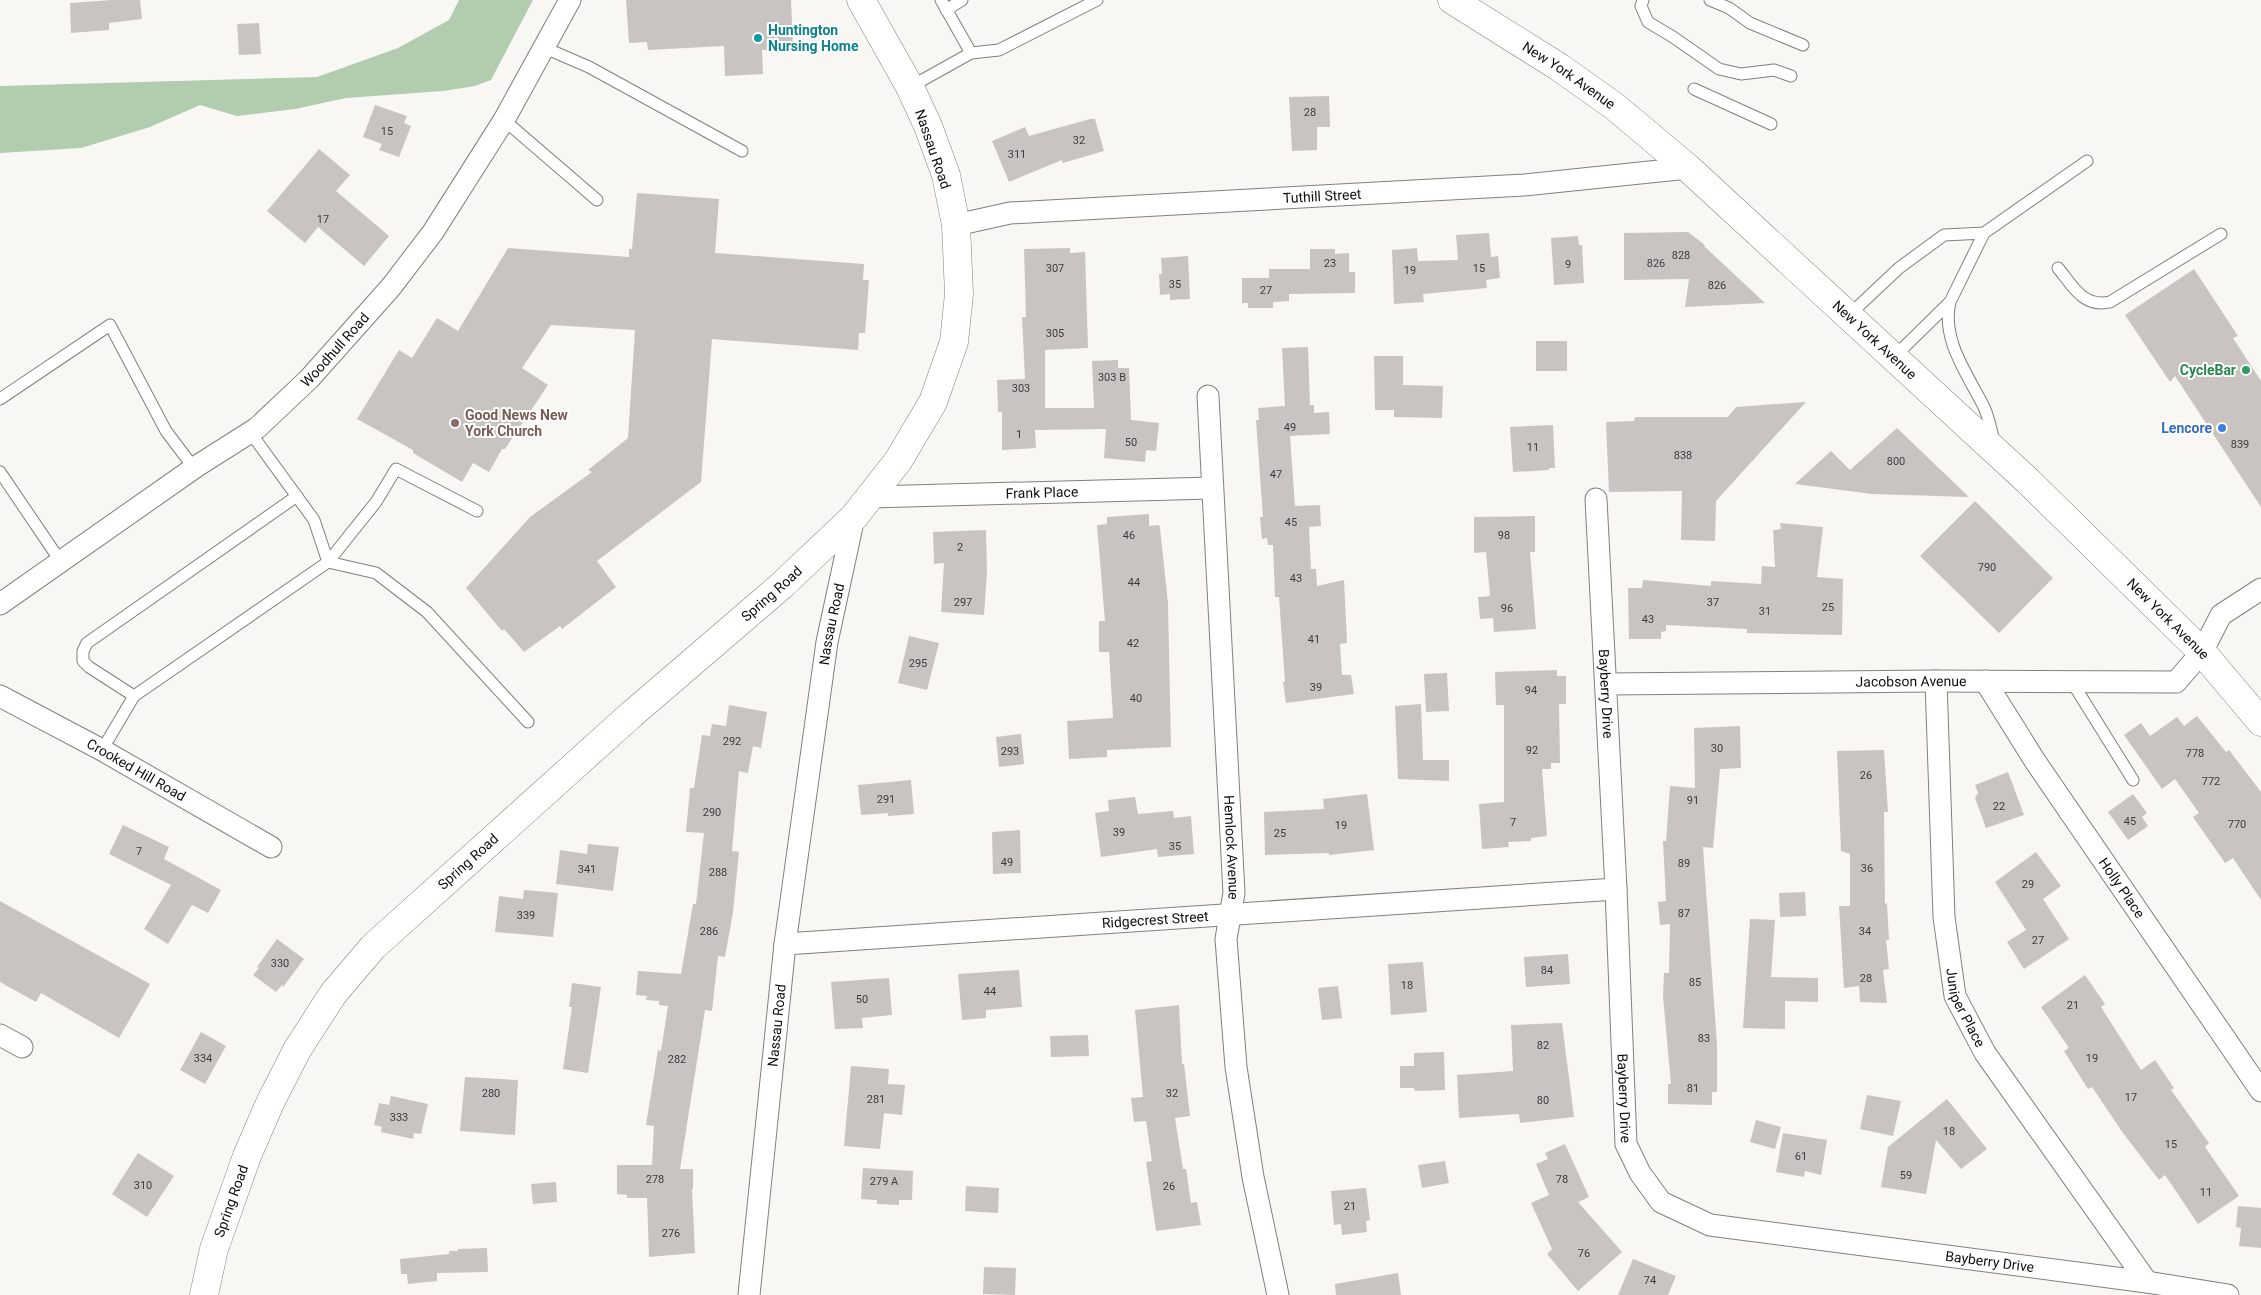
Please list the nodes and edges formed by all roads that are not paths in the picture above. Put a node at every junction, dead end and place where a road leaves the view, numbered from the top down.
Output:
1 (570, 0) edge
2 (861, 0) edge
3 (962, 0) edge
4 (1097, 0) edge
5 (1452, 0) edge
6 (1643, 0) edge
7 (1710, 0) edge
8 (944, 5) edge
9 (1803, 45) dead end
10 (545, 48) junction
11 (971, 53) junction
12 (1791, 76) dead end
13 (910, 87) junction
14 (1694, 89) dead end
15 (504, 120) junction
16 (1771, 124) dead end
17 (742, 151) dead end
18 (2087, 161) dead end
19 (1688, 168) junction
20 (597, 200) dead end
21 (956, 225) junction
22 (1984, 233) junction
23 (2220, 234) dead end
24 (2058, 268) dead end
25 (1950, 302) junction
26 (1847, 316) junction
27 (1893, 358) junction
28 (1208, 396) dead end
29 (0, 398) edge
30 (250, 432) junction
31 (1998, 452) junction
32 (194, 468) junction
33 (0, 472) edge
34 (1212, 488) junction
35 (297, 496) junction
36 (871, 497) junction
37 (1596, 499) dead end
38 (477, 511) dead end
39 (854, 517) junction
40 (61, 562) junction
41 (328, 562) junction
42 (2261, 590) edge
43 (0, 604) edge
44 (2202, 652) junction
45 (1936, 680) junction
46 (1985, 681) junction
47 (2072, 682) junction
48 (1606, 684) junction
49 (0, 696) edge
50 (134, 696) junction
51 (528, 722) dead end
52 (2261, 722) edge
53 (102, 750) junction
54 (2133, 780) dead end
55 (271, 847) dead end
56 (1616, 890) junction
57 (1230, 915) junction
58 (785, 944) junction
59 (0, 1035) edge
60 (22, 1047) dead end
61 (2261, 1091) edge
62 (2147, 1282) junction
63 (204, 1295) edge
64 (749, 1295) edge
65 (1278, 1295) edge
66 (2228, 1295) edge

1 - 10 street, Woodhull Road
2 - 13 main road, Nassau Road
3 - 8 lane
4 - 11 lane
5 - 19 main road, New York Avenue
6 - 12 lane
7 - 9 lane
8 - 11 lane
10 - 15 street, Woodhull Road
10 - 17 lane
11 - 13 lane
13 - 21 main road, Nassau Road
14 - 16 lane
15 - 20 lane
15 - 30 street, Woodhull Road
18 - 22 lane
19 - 21 street, Tuthill Street
19 - 26 main road, New York Avenue
21 - 36 main road, Nassau Road
22 - 25 lane
22 - 26 lane
23 - 24 lane
25 - 27 lane
25 - 31 lane
26 - 27 main road, New York Avenue
27 - 31 main road, New York Avenue
28 - 34 street, Hemlock Avenue
29 - 32 lane
30 - 32 street, Woodhull Road
30 - 35 lane
31 - 44 main road, New York Avenue
32 - 40 street, Woodhull Road
33 - 40 lane
34 - 36 street, Frank Place
34 - 57 street, Hemlock Avenue
35 - 41 lane
35 - 50 lane
36 - 39 main road, Nassau Road
37 - 48 street, Bayberry Drive
38 - 41 lane
39 - 58 street, Nassau Road
39 - 63 main road, Spring Road
40 - 43 street, Woodhull Road
41 - 50 lane
41 - 51 lane
42 - 44 street, Jacobson Avenue
44 - 47 street, Jacobson Avenue
44 - 52 main road, New York Avenue
45 - 46 street, Jacobson Avenue
45 - 48 street, Jacobson Avenue
45 - 62 street, Juniper Place
46 - 47 street, Jacobson Avenue
46 - 61 street, Holly Place
47 - 54 lane
48 - 56 street, Bayberry Drive
49 - 53 street, Crooked Hill Road
50 - 53 lane
53 - 55 street, Crooked Hill Road
56 - 57 street, Ridgecrest Street
56 - 62 street, Bayberry Drive
57 - 58 street, Ridgecrest Street
57 - 65 street, Hemlock Avenue
58 - 64 street, Nassau Road
59 - 60 street
62 - 66 street, Bayberry Drive

